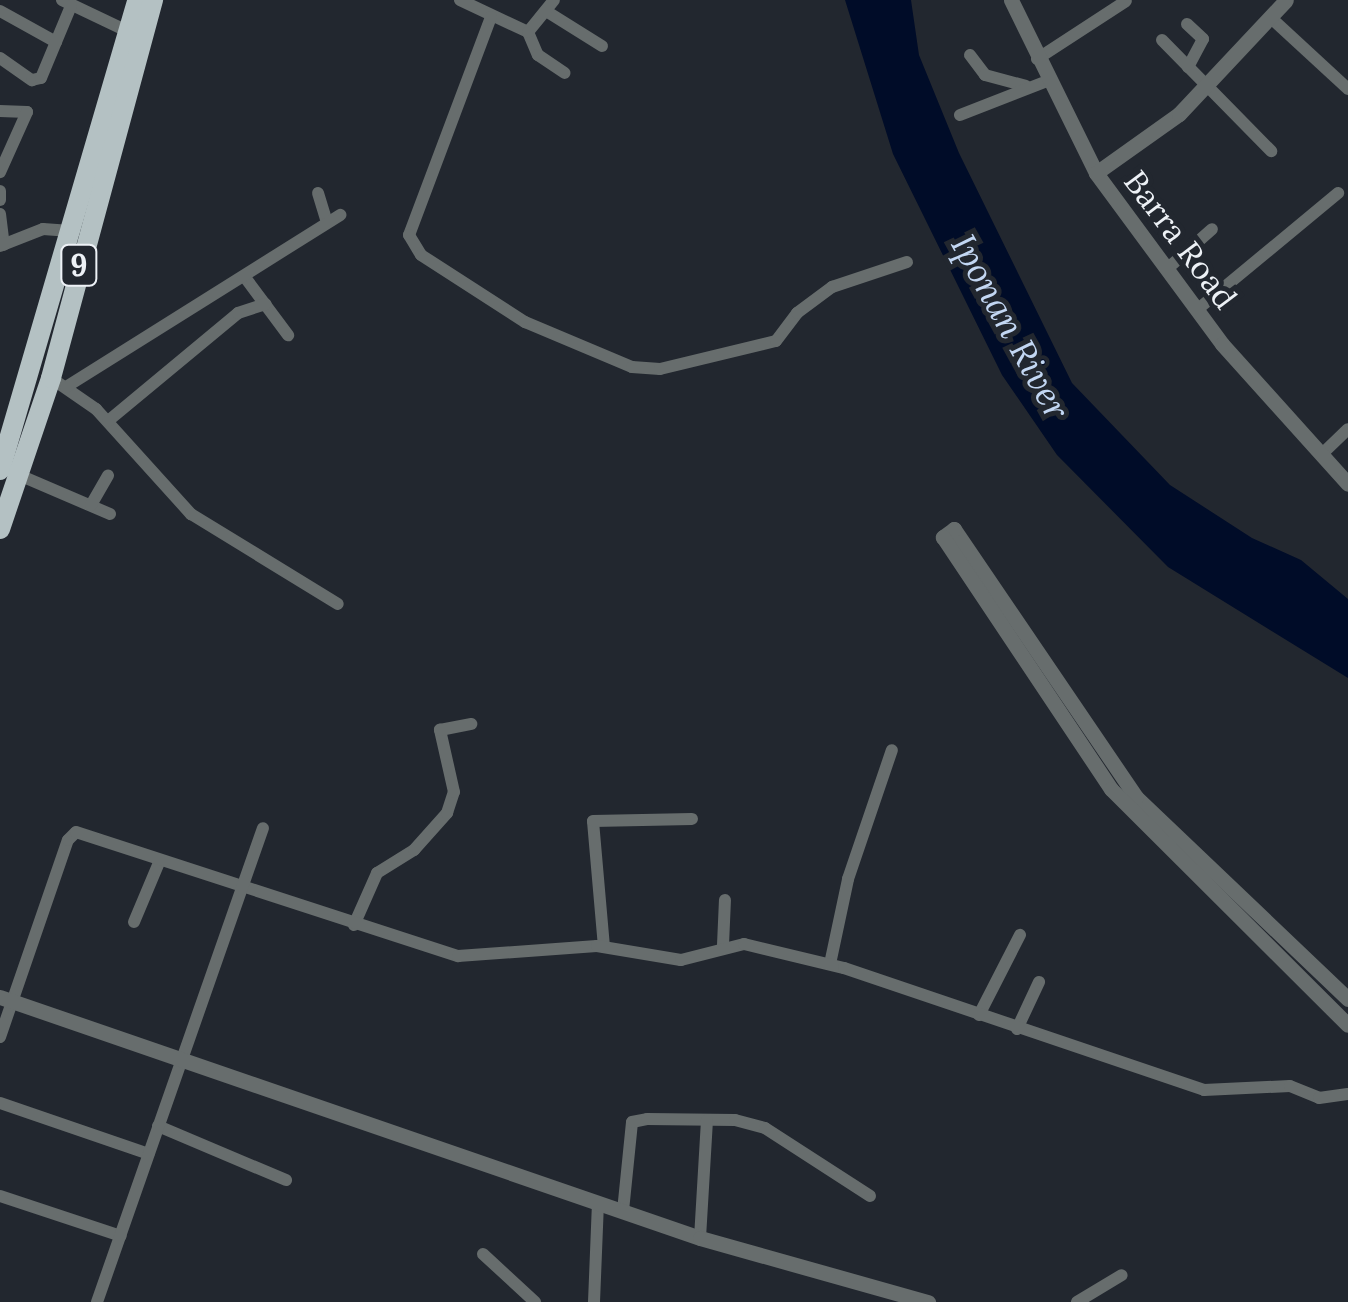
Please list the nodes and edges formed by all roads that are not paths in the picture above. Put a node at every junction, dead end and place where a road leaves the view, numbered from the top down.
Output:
1 (136, 0) edge
2 (153, 0) edge
3 (460, 0) edge
4 (1010, 0) edge
5 (1286, 0) edge
6 (1126, 1) edge
7 (67, 3) edge
8 (550, 5) edge
9 (0, 11) edge
10 (491, 17) junction
11 (1270, 17) junction
12 (1187, 24) dead end
13 (129, 27) junction
14 (528, 32) junction
15 (1162, 40) dead end
16 (56, 42) junction
17 (602, 46) dead end
18 (970, 55) dead end
19 (0, 58) edge
20 (1037, 59) junction
21 (1188, 67) junction
22 (565, 73) dead end
23 (1047, 80) junction
24 (1029, 86) junction
25 (1206, 86) junction
26 (1348, 89) edge
27 (0, 112) edge
28 (960, 115) dead end
29 (1271, 151) dead end
30 (0, 172) edge
31 (1096, 173) junction
32 (0, 190) edge
33 (318, 193) dead end
34 (1338, 193) dead end
35 (0, 200) edge
36 (0, 214) edge
37 (1212, 230) dead end
38 (78, 231) junction
39 (2, 245) edge
40 (907, 262) dead end
41 (1168, 269) junction
42 (244, 276) junction
43 (266, 304) junction
44 (1198, 309) junction
45 (288, 335) dead end
46 (59, 382) junction
47 (108, 421) junction
48 (1348, 429) edge
49 (1321, 455) junction
50 (10, 472) edge
51 (108, 474) dead end
52 (1348, 484) edge
53 (91, 505) junction
54 (110, 514) dead end
55 (0, 529) edge
56 (338, 604) dead end
57 (471, 724) dead end
58 (892, 750) dead end
59 (692, 818) dead end
60 (263, 828) dead end
61 (160, 860) junction
62 (241, 889) junction
63 (725, 900) dead end
64 (134, 922) dead end
65 (354, 925) junction
66 (1020, 935) dead end
67 (722, 945) junction
68 (604, 947) junction
69 (830, 964) junction
70 (1039, 982) dead end
71 (1348, 998) edge
72 (6, 999) edge
73 (979, 1015) junction
74 (1348, 1025) edge
75 (1017, 1030) junction
76 (0, 1036) edge
77 (181, 1058) junction
78 (1348, 1094) edge
79 (0, 1103) edge
80 (707, 1120) junction
81 (158, 1126) junction
82 (149, 1154) junction
83 (286, 1180) dead end
84 (0, 1196) edge
85 (870, 1196) dead end
86 (598, 1203) junction
87 (623, 1212) junction
88 (120, 1236) junction
89 (700, 1238) junction
90 (483, 1254) dead end
91 (1122, 1276) dead end
92 (97, 1302) edge
93 (535, 1302) edge
94 (594, 1302) edge
95 (928, 1302) edge
96 (1077, 1302) edge

1 - 13 highway, 9
2 - 38 highway, 9
3 - 10 street
4 - 20 street, Barra Road
5 - 11 street
6 - 20 street
7 - 13 street
7 - 16 street
8 - 14 street
8 - 17 street
9 - 16 street
10 - 14 street
10 - 40 street
11 - 25 street
11 - 26 street
12 - 21 street
13 - 38 highway, 9
14 - 22 street
15 - 21 street
16 - 19 street
18 - 24 street
20 - 23 street, Barra Road
21 - 25 street
23 - 24 street
23 - 31 street, Barra Road
24 - 28 street
25 - 29 street
25 - 31 street
27 - 30 street
31 - 41 street, Barra Road
32 - 35 street
33 - 42 street
34 - 44 street
36 - 39 street
37 - 41 street
38 - 39 street
38 - 46 highway, 9
38 - 50 highway, 9
41 - 44 street, Barra Road
42 - 43 street
42 - 46 street
43 - 45 street
43 - 47 street
44 - 49 street, Barra Road
46 - 47 street
46 - 50 highway, 9
47 - 56 street
48 - 49 street
49 - 52 street, Barra Road
50 - 53 street
50 - 55 highway, 9
51 - 53 street
53 - 54 street
57 - 65 street
58 - 69 street
59 - 68 street
60 - 62 street
61 - 62 street
61 - 64 street
61 - 72 street
62 - 65 street
62 - 77 street
63 - 67 street
65 - 68 street
66 - 73 street
67 - 68 street
67 - 69 street
69 - 73 street
70 - 75 street
71 - 74 street
72 - 76 street
72 - 77 street
73 - 75 street
75 - 78 street
77 - 81 street
77 - 86 street
79 - 82 street
80 - 85 street
80 - 87 street
80 - 89 street
81 - 82 street
81 - 83 street
82 - 88 street
84 - 88 street
86 - 87 street
86 - 94 street
87 - 89 street
88 - 92 street
89 - 95 street
90 - 93 street
91 - 96 street

